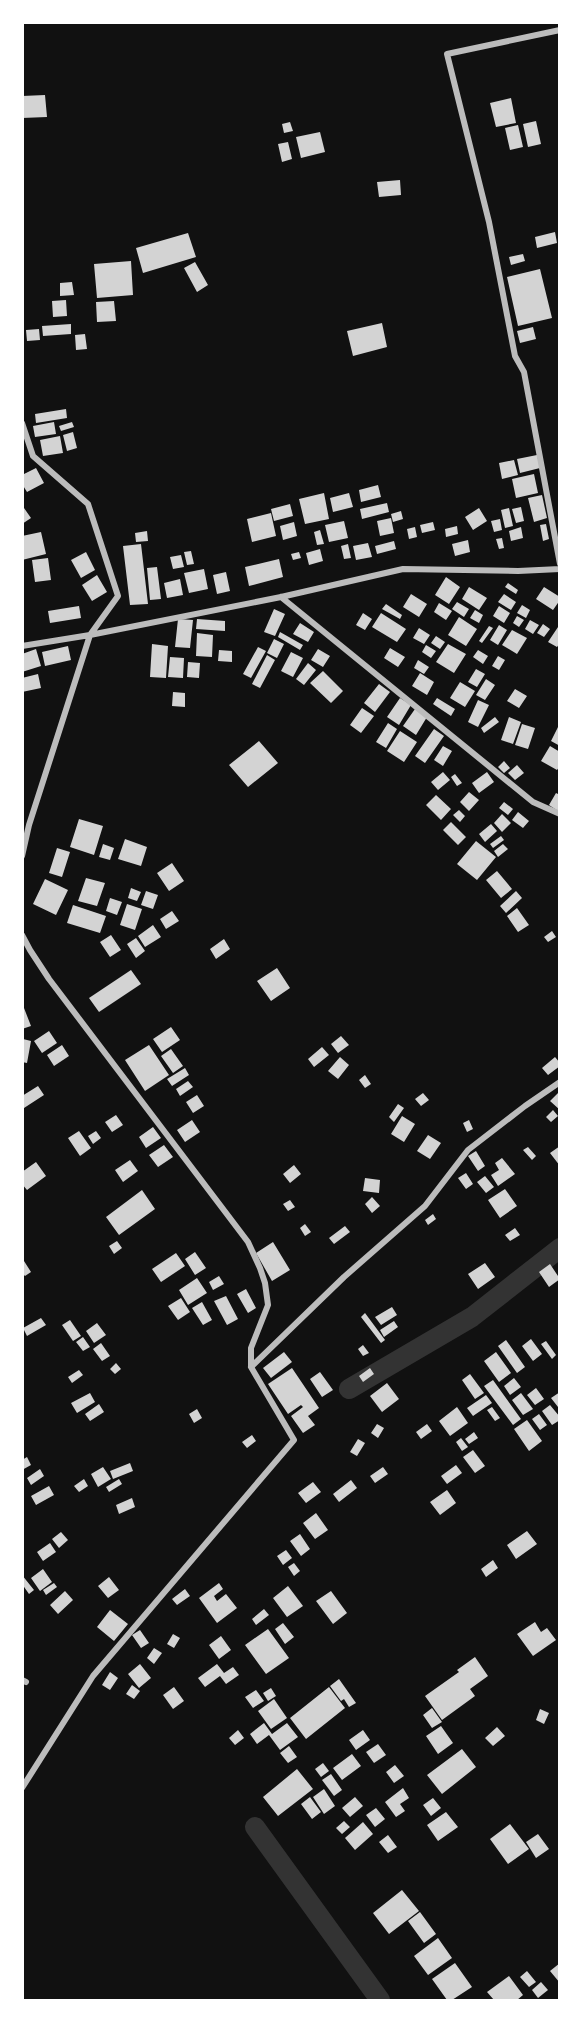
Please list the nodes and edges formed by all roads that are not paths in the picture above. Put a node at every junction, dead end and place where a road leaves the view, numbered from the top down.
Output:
1 (560, 30) edge
2 (22, 423) edge
3 (560, 564) edge
4 (560, 569) edge
5 (281, 597) junction
6 (90, 635) junction
7 (22, 646) edge
8 (560, 814) edge
9 (22, 856) edge
10 (22, 935) edge
11 (560, 1082) edge
12 (251, 1367) junction
13 (22, 1788) edge

1 - 3 street
2 - 6 street
4 - 5 street
5 - 6 street
5 - 8 street
6 - 7 street
6 - 9 street
10 - 12 street
11 - 12 street
12 - 13 street

